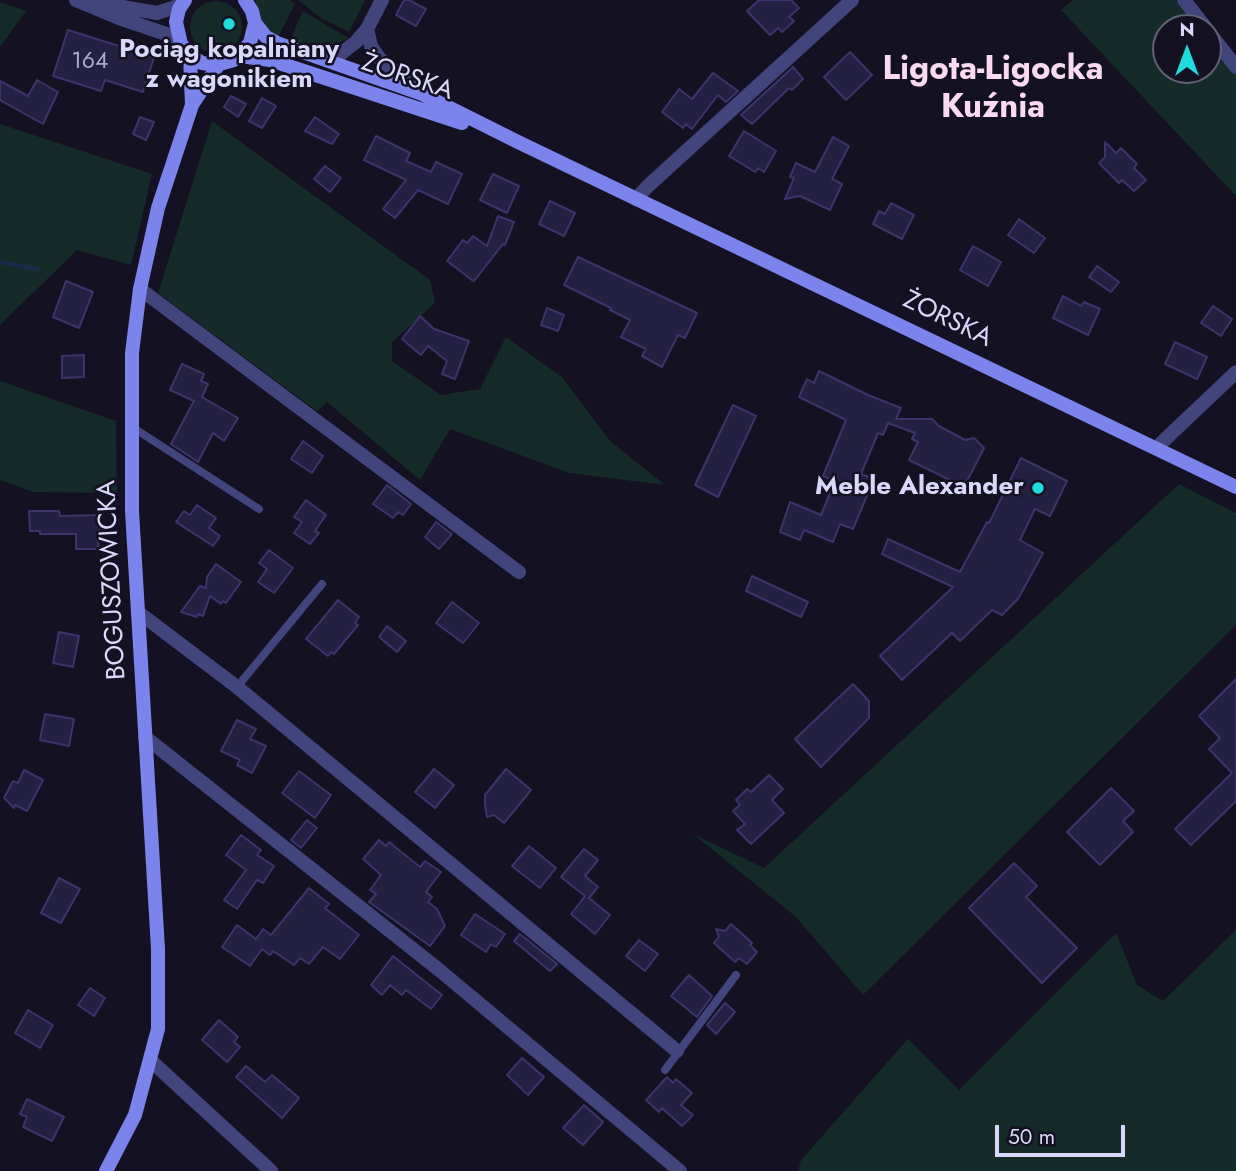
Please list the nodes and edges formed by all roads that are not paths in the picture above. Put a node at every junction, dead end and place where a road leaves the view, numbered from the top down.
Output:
1 (76, 0) edge
2 (82, 0) edge
3 (246, 0) edge
4 (382, 0) edge
5 (852, 0) edge
6 (1184, 0) edge
7 (183, 3) edge
8 (1195, 14) edge
9 (255, 23) junction
10 (367, 29) junction
11 (178, 38) junction
12 (1222, 49) edge
13 (190, 56) junction
14 (240, 56) junction
15 (331, 61) junction
16 (219, 64) junction
17 (1236, 67) edge
18 (422, 94) junction
19 (192, 105) junction
20 (518, 142) junction
21 (636, 199) junction
22 (140, 289) junction
23 (1236, 372) edge
24 (132, 427) junction
25 (1156, 448) junction
26 (1236, 487) edge
27 (259, 509) dead end
28 (519, 572) dead end
29 (322, 584) dead end
30 (138, 612) junction
31 (237, 687) junction
32 (145, 737) junction
33 (736, 975) dead end
34 (677, 1051) junction
35 (150, 1059) junction
36 (665, 1070) dead end
37 (106, 1171) edge
38 (271, 1171) edge
39 (680, 1171) edge

1 - 11 street
2 - 7 street
3 - 9 main road
4 - 10 street, ŻORSKA
5 - 21 street
6 - 8 street
7 - 11 main road
9 - 14 main road
9 - 15 main road, ŻORSKA
10 - 15 street, ŻORSKA
10 - 18 street, ŻORSKA
11 - 13 main road
12 - 17 street
13 - 16 main road
13 - 19 main road, BOGUSZOWICKA
14 - 16 main road
14 - 20 main road, ŻORSKA
15 - 18 main road, ŻORSKA
16 - 19 main road, BOGUSZOWICKA
18 - 20 main road, ŻORSKA
19 - 22 main road, BOGUSZOWICKA
20 - 21 main road, ŻORSKA
21 - 25 main road, ŻORSKA
22 - 24 main road, BOGUSZOWICKA
22 - 28 street
23 - 25 street
24 - 27 lane
24 - 30 main road, BOGUSZOWICKA
25 - 26 main road, ŻORSKA
29 - 31 lane
30 - 31 street
30 - 32 main road, BOGUSZOWICKA
31 - 34 street
32 - 35 main road, BOGUSZOWICKA
32 - 39 street
33 - 34 lane
34 - 36 lane
35 - 37 main road, BOGUSZOWICKA
35 - 38 street

